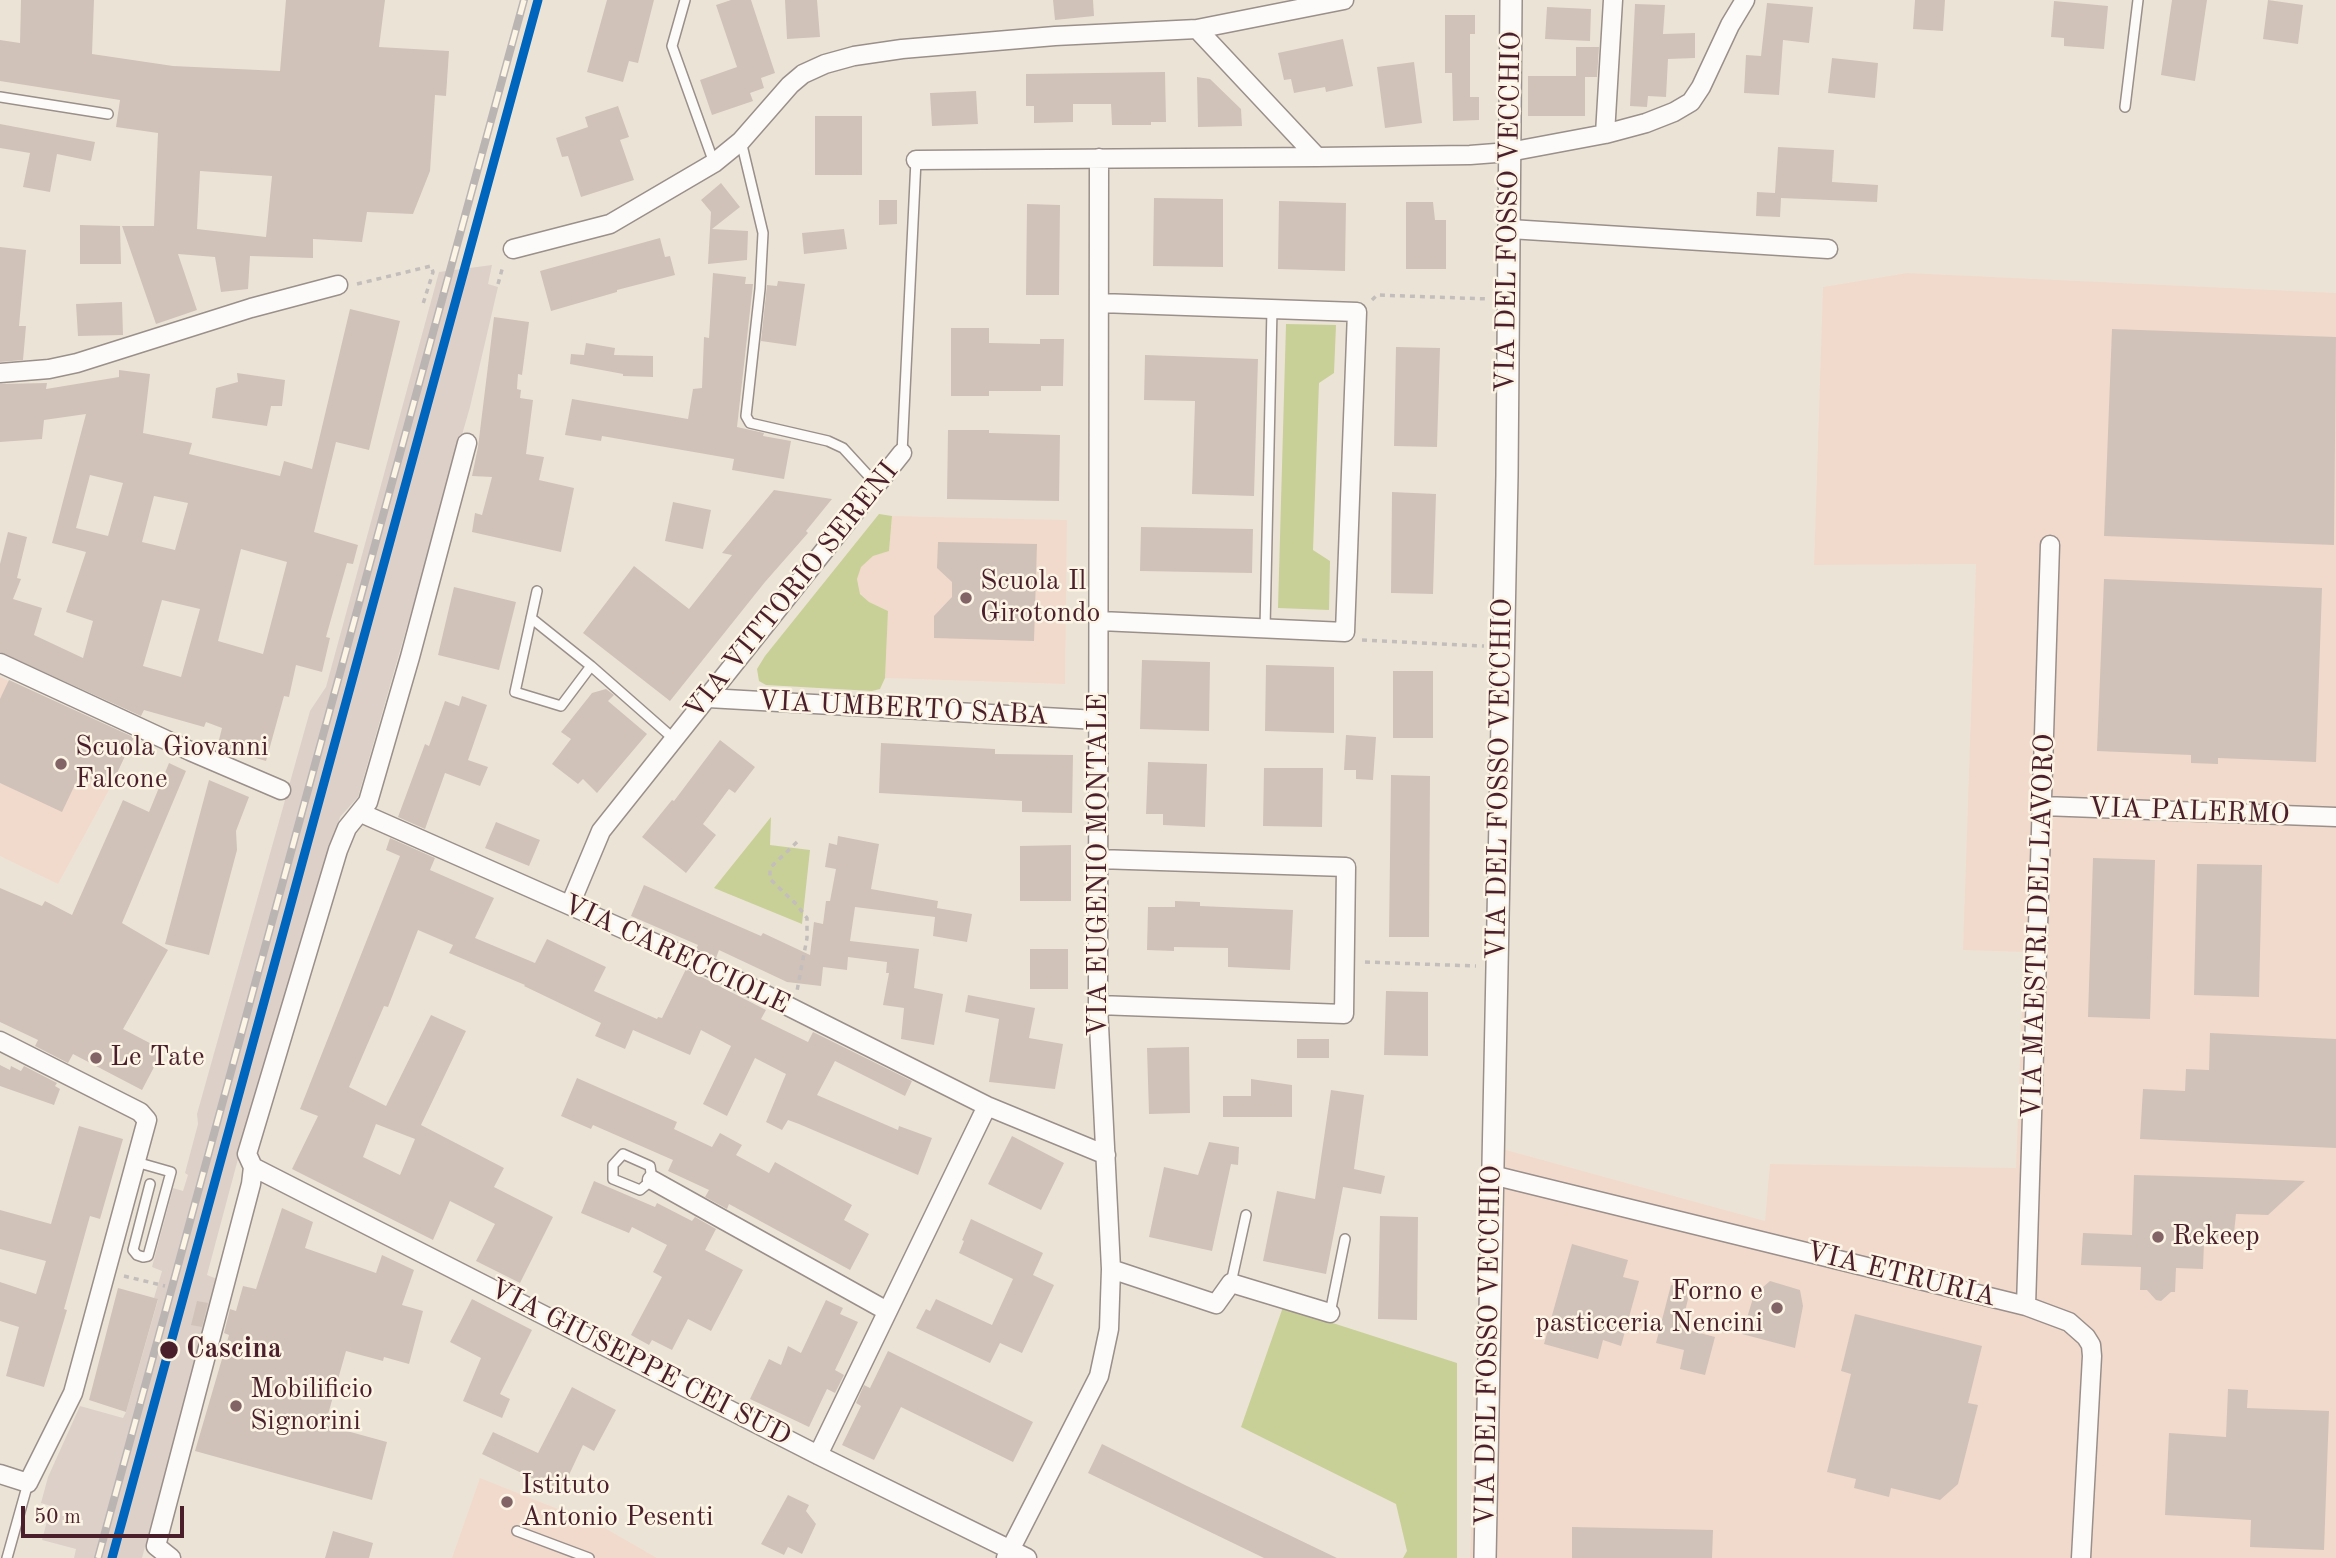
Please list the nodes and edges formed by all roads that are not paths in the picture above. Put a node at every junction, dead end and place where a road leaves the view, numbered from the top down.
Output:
1 (685, 0) edge
2 (1345, 0) edge
3 (1511, 0) edge
4 (1613, 0) edge
5 (1745, 0) edge
6 (2138, 0) edge
7 (1197, 29) junction
8 (0, 97) edge
9 (2125, 107) dead end
10 (108, 114) dead end
11 (1605, 134) junction
12 (741, 141) junction
13 (1509, 152) junction
14 (1317, 157) junction
15 (1099, 158) junction
16 (916, 160) joint
17 (714, 163) junction
18 (1510, 229) junction
19 (513, 248) dead end
20 (1828, 249) dead end
21 (338, 285) road end
22 (1100, 303) junction
23 (1272, 309) junction
24 (0, 373) edge
25 (467, 443) dead end
26 (902, 453) joint
27 (877, 485) junction
28 (2050, 545) dead end
29 (537, 591) dead end
30 (531, 618) junction
31 (1100, 621) junction
32 (1265, 628) junction
33 (0, 663) edge
34 (591, 666) junction
35 (708, 698) junction
36 (1097, 720) junction
37 (674, 738) junction
38 (281, 790) dead end
39 (2043, 806) junction
40 (360, 813) junction
41 (2336, 817) edge
42 (1098, 859) junction
43 (570, 905) junction
44 (1098, 1005) junction
45 (0, 1041) edge
46 (987, 1106) junction
47 (1106, 1155) junction
48 (136, 1162) junction
49 (253, 1167) junction
50 (1492, 1175) junction
51 (652, 1180) junction
52 (268, 1182) dead end
53 (150, 1185) dead end
54 (1246, 1215) dead end
55 (360, 1220) junction
56 (1345, 1239) dead end
57 (1111, 1269) junction
58 (1231, 1283) junction
59 (2026, 1306) junction
60 (887, 1311) junction
61 (1330, 1313) joint
62 (818, 1455) junction
63 (0, 1474) edge
64 (28, 1483) junction
65 (517, 1531) dead end
66 (1007, 1554) edge
67 (7, 1558) edge
68 (171, 1558) edge
69 (589, 1558) edge
70 (1027, 1558) edge
71 (1485, 1558) edge
72 (2081, 1558) edge

1 - 17 lane
2 - 7 street
3 - 13 street, VIA DEL FOSSO VECCHIO
4 - 11 street
5 - 11 street
6 - 9 lane
7 - 12 street
7 - 14 street
8 - 10 lane
11 - 13 street
12 - 17 street
12 - 27 lane
13 - 14 street
13 - 18 street, VIA DEL FOSSO VECCHIO
14 - 15 street
15 - 16 street
15 - 22 street, VIA EUGENIO MONTALE
16 - 26 lane, VIA VITTORIO SERENI
17 - 19 street
18 - 20 street
18 - 50 street, VIA DEL FOSSO VECCHIO
21 - 24 street
22 - 23 street
22 - 31 street, VIA EUGENIO MONTALE
23 - 32 lane
23 - 32 street
25 - 40 street
26 - 27 street, VIA VITTORIO SERENI
27 - 35 street, VIA VITTORIO SERENI
28 - 39 street, VIA MAESTRI DEL LAVORO
29 - 30 lane
30 - 34 lane
30 - 34 lane
31 - 32 street
31 - 36 street, VIA EUGENIO MONTALE
33 - 38 street
34 - 37 lane
35 - 36 street, VIA UMBERTO SABA
35 - 37 street, VIA VITTORIO SERENI
36 - 42 street, VIA EUGENIO MONTALE
37 - 43 street, VIA VITTORIO SERENI
39 - 41 street, VIA PALERMO
39 - 59 street, VIA MAESTRI DEL LAVORO
40 - 43 street, VIA CARECCIOLE
40 - 49 street
42 - 44 street, VIA EUGENIO MONTALE
42 - 44 street
43 - 46 street, VIA CARECCIOLE
44 - 47 street, VIA EUGENIO MONTALE
45 - 48 street
46 - 47 street, VIA CARECCIOLE
46 - 60 street
47 - 57 street, VIA EUGENIO MONTALE
48 - 53 lane
48 - 64 street
49 - 55 street, VIA GIUSEPPE CEI SUD
49 - 68 street
50 - 59 street, VIA ETRURIA
50 - 71 street, VIA DEL FOSSO VECCHIO
51 - 51 lane
51 - 60 street
52 - 55 lane
54 - 58 lane
55 - 62 street, VIA GIUSEPPE CEI SUD
56 - 61 lane
57 - 58 street
57 - 66 street, VIA EUGENIO MONTALE
58 - 61 street
59 - 72 street, VIA ETRURIA
60 - 62 street
62 - 66 street, VIA GIUSEPPE CEI SUD
63 - 64 street
64 - 67 lane
65 - 69 lane
66 - 70 street, VIA GIUSEPPE CEI SUD

